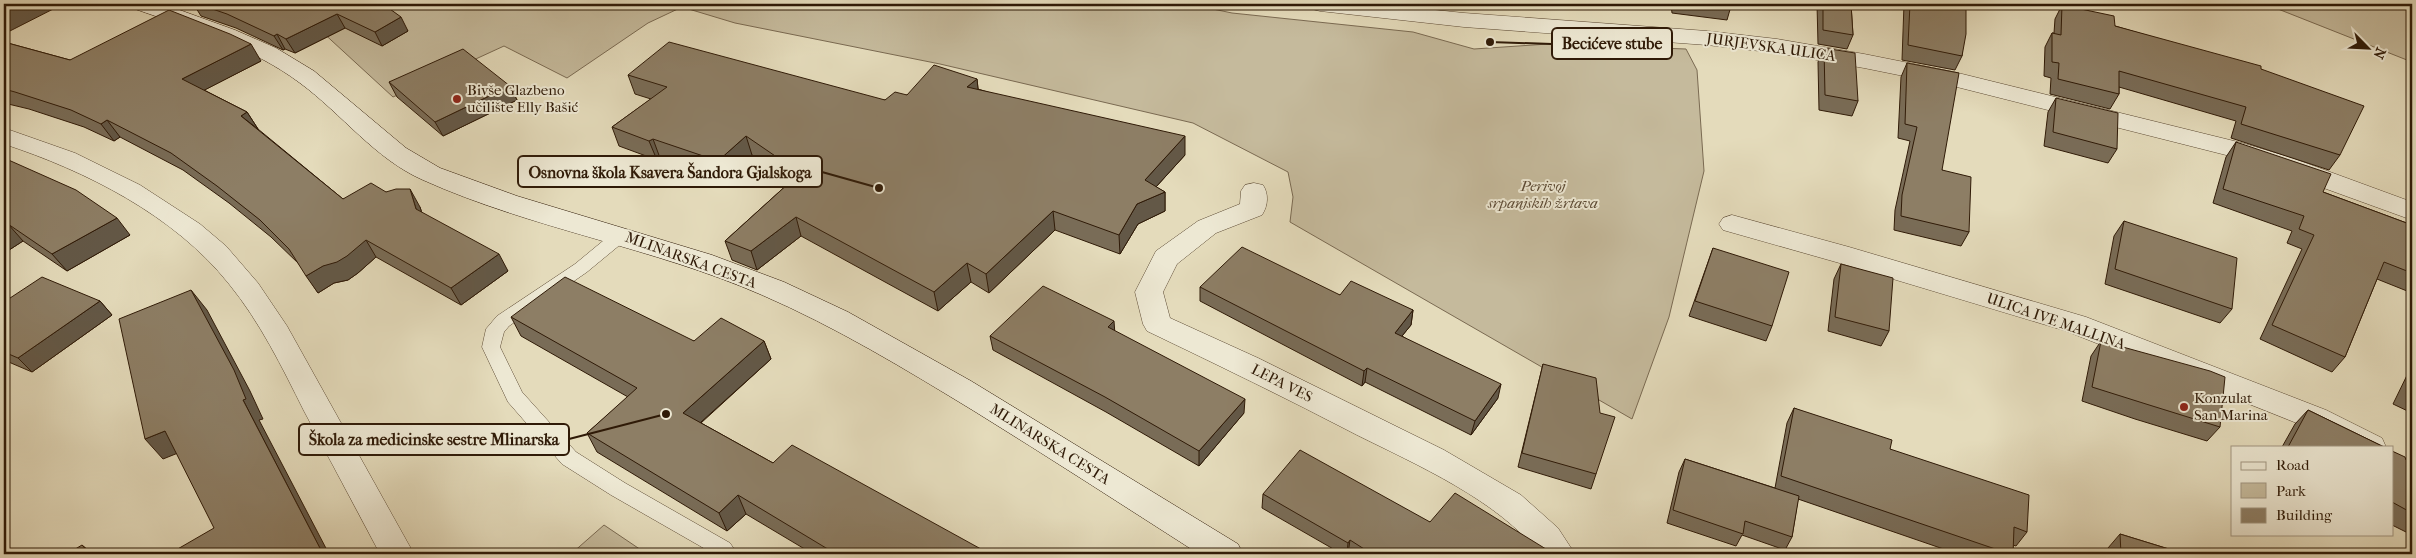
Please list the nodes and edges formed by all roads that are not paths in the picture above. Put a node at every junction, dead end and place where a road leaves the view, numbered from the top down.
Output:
1 (143, 4) edge
2 (1320, 4) edge
3 (4, 136) edge
4 (1254, 191) dead end
5 (2412, 211) edge
6 (1732, 224) dead end
7 (621, 235) junction
8 (2369, 446) edge
9 (723, 549) dead end
10 (397, 554) edge
11 (1226, 554) edge
12 (1558, 554) edge

1 - 7 street, MLINARSKA CESTA
2 - 5 street, JURJEVSKA ULICA
3 - 10 street
4 - 12 street, LEPA VES
6 - 8 street, ULICA IVE MALLINA
7 - 9 lane
7 - 11 street, MLINARSKA CESTA

